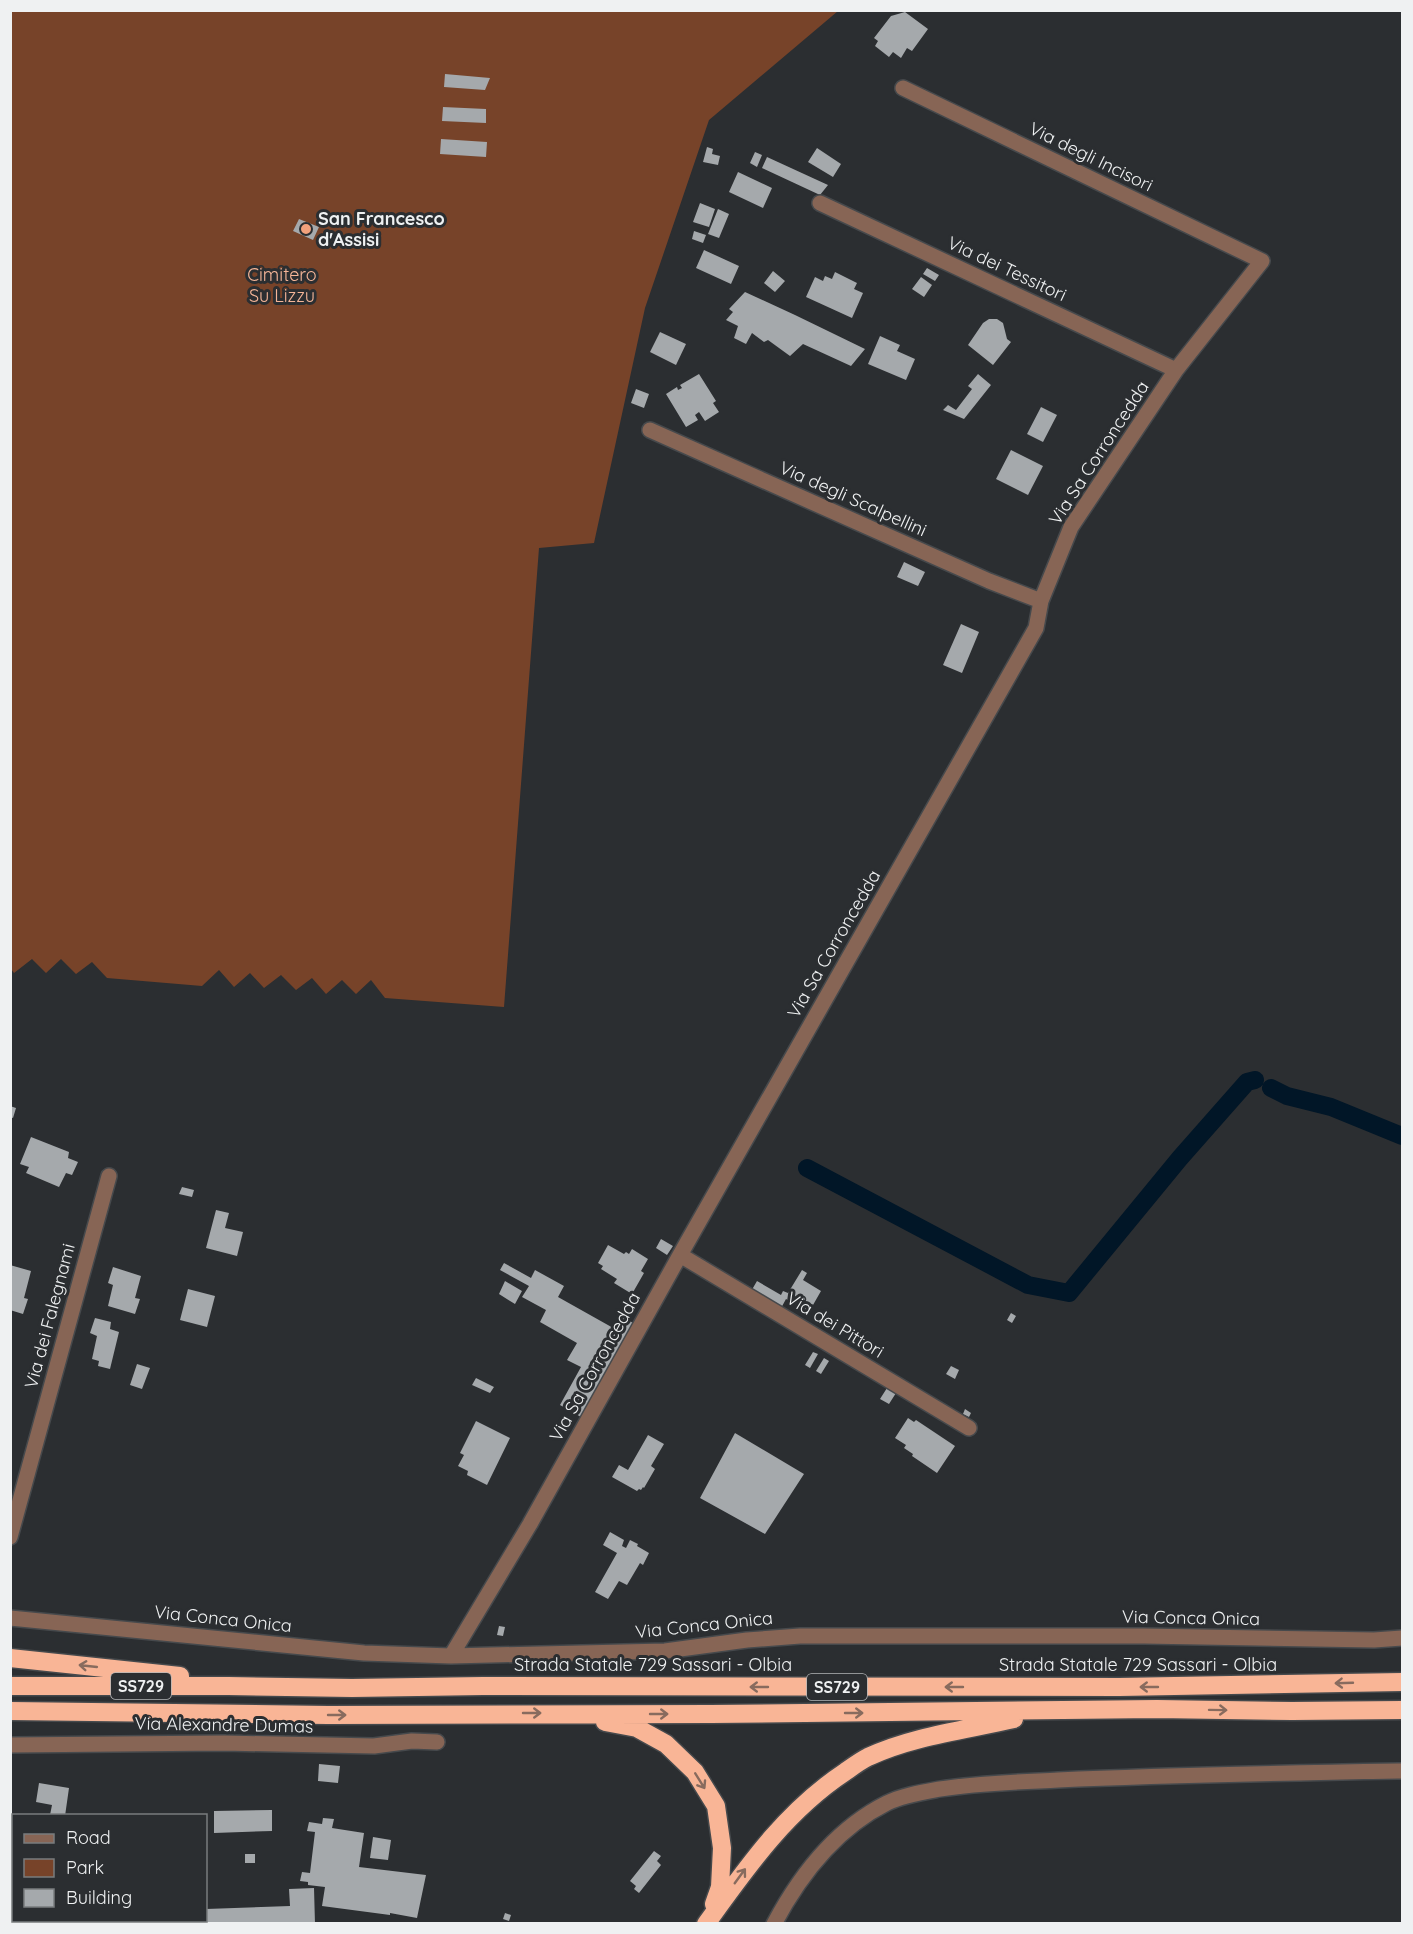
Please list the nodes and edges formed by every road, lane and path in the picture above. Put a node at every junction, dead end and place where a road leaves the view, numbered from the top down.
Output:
1 (903, 88) dead end
2 (820, 203) dead end
3 (1262, 261) joint
4 (1176, 370) junction
5 (650, 430) dead end
6 (1041, 601) junction
7 (109, 1176) dead end
8 (680, 1255) junction
9 (969, 1428) dead end
10 (10, 1537) edge
11 (10, 1618) edge
12 (1402, 1638) edge
13 (451, 1656) junction
14 (10, 1658) edge
15 (1402, 1682) edge
16 (10, 1686) edge
17 (271, 1687) junction
18 (1054, 1710) junction
19 (1402, 1710) edge
20 (10, 1711) edge
21 (559, 1713) junction
22 (437, 1742) dead end
23 (10, 1745) edge
24 (1402, 1771) edge
25 (706, 1923) edge
26 (774, 1923) edge

1 - 3 street, Via degli Incisori
2 - 4 street, Via dei Tessitori
3 - 4 street, Via Sa Corroncedda
4 - 6 street, Via Sa Corroncedda
5 - 6 street, Via degli Scalpellini
6 - 8 street, Via Sa Corroncedda
7 - 10 street, Via dei Falegnami
8 - 9 street, Via dei Pittori
8 - 13 street, Via Sa Corroncedda
11 - 13 street, Via Conca Onica
12 - 13 street, Via Conca Onica
17 -> 14 highway
15 -> 17 highway, Strada Statale 729 Sassari - Olbia / SS729
16 - 17 highway, Strada Statale 729 Sassari - Olbia / SS729
18 -> 19 highway, SS729
21 -> 18 highway, SS729
25 -> 18 highway
20 -> 21 highway, SS729
21 -> 25 highway
22 - 23 street, Via Alexandre Dumas
24 - 26 street

